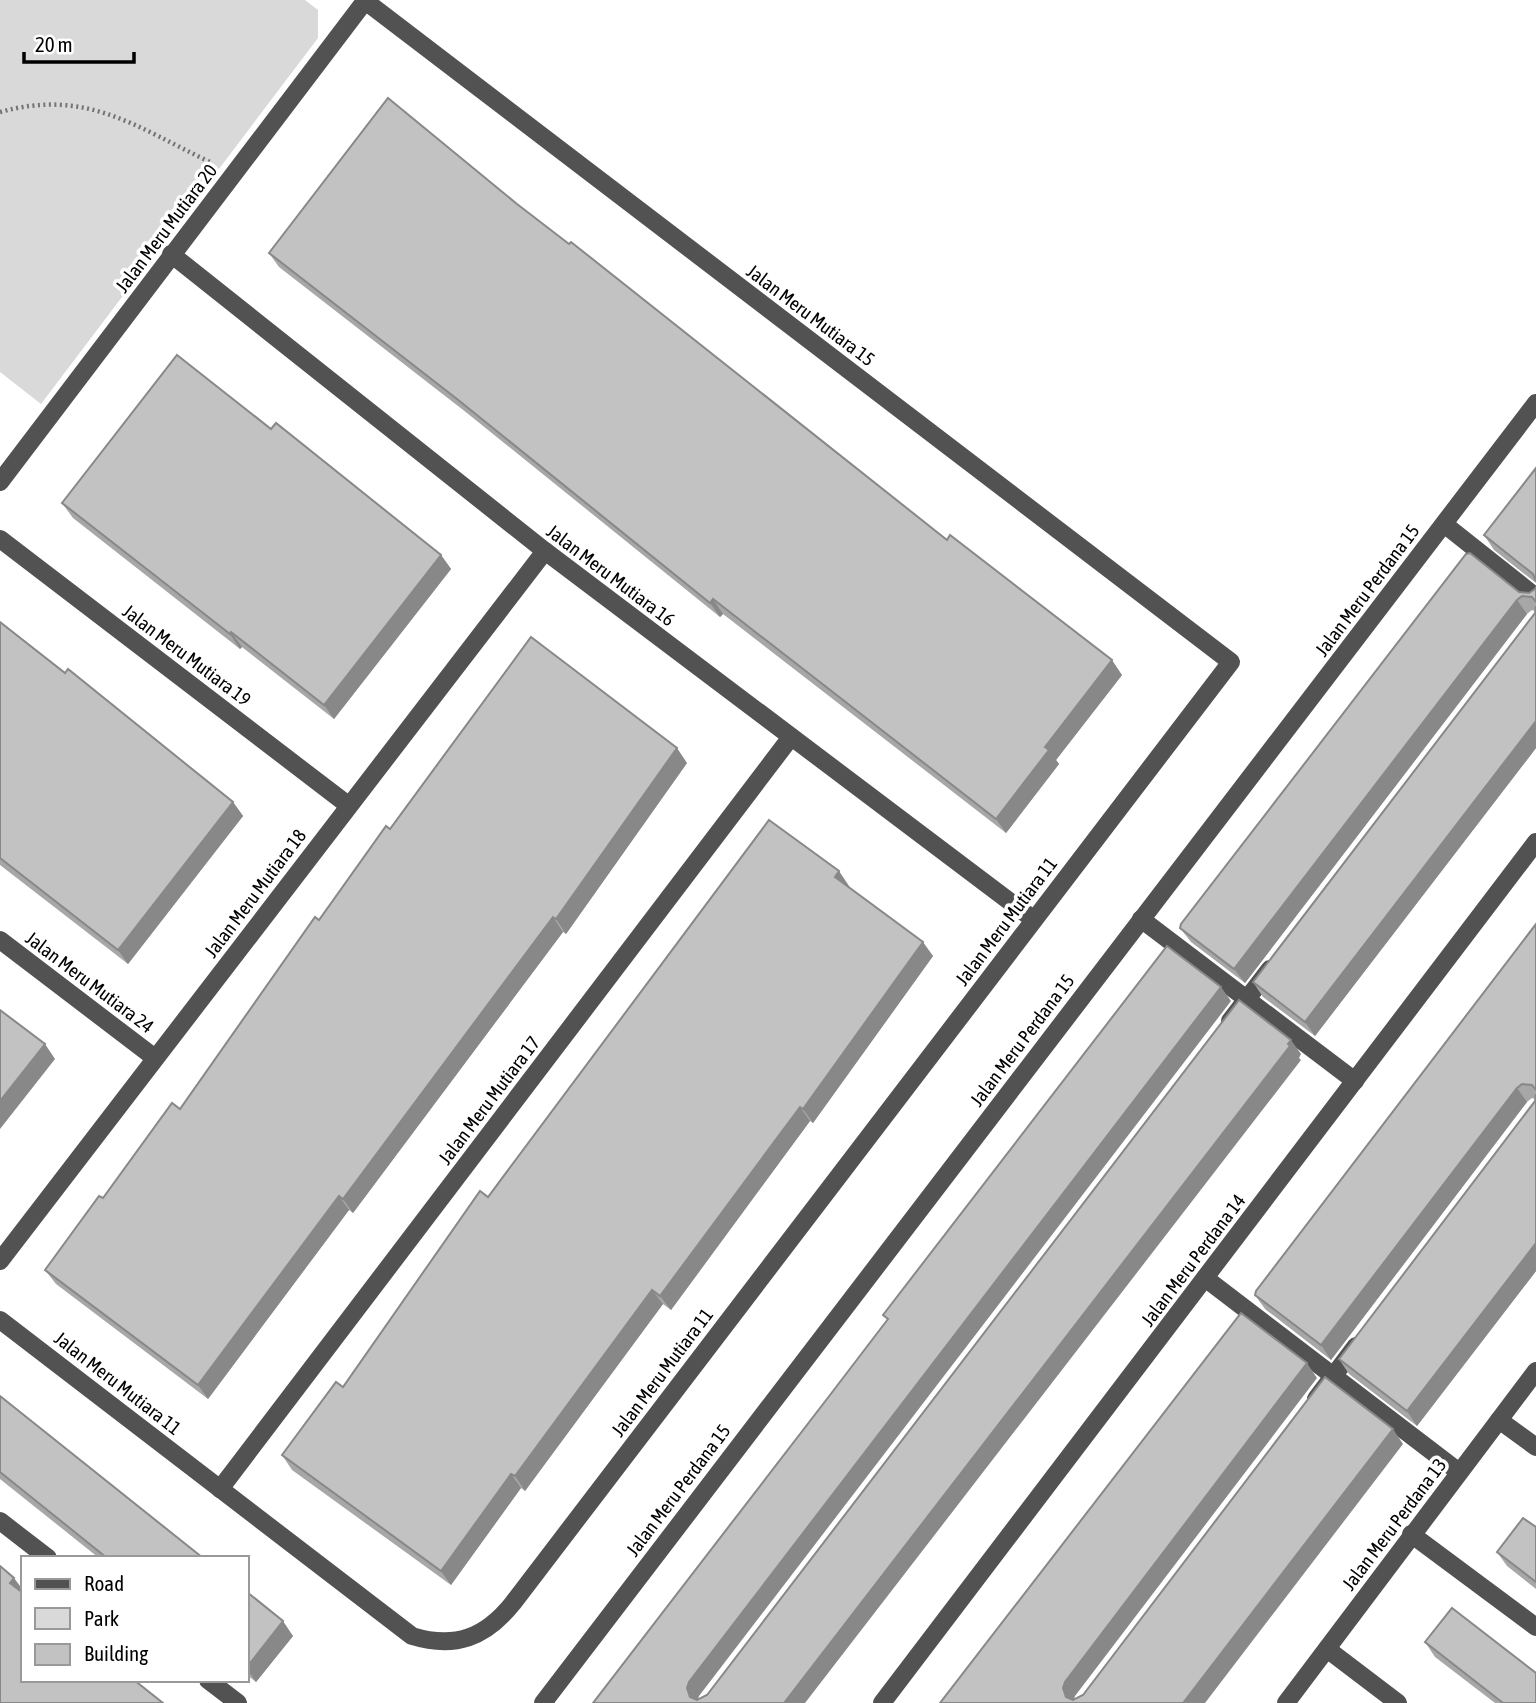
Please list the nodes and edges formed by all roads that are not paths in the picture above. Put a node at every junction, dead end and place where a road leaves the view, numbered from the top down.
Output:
1 (365, 0) edge
2 (172, 254) junction
3 (1536, 403) edge
4 (0, 482) edge
5 (1444, 524) junction
6 (0, 539) edge
7 (545, 551) junction
8 (1536, 597) edge
9 (1231, 662) joint
10 (791, 737) junction
11 (348, 805) junction
12 (1536, 842) edge
13 (1033, 919) junction
14 (1141, 919) junction
15 (0, 940) edge
16 (1280, 956) edge
17 (1247, 999) junction
18 (1221, 1032) edge
19 (155, 1058) junction
20 (1355, 1081) junction
21 (0, 1261) edge
22 (1205, 1278) junction
23 (0, 1320) edge
24 (1365, 1335) edge
25 (1536, 1371) edge
26 (1332, 1378) junction
27 (1307, 1410) edge
28 (1499, 1420) junction
29 (1536, 1447) edge
30 (1459, 1472) junction
31 (220, 1489) junction
32 (0, 1521) edge
33 (1411, 1534) junction
34 (45, 1556) edge
35 (1536, 1627) edge
36 (1327, 1649) junction
37 (211, 1682) edge
38 (238, 1703) edge
39 (543, 1703) edge
40 (882, 1703) edge
41 (1286, 1703) edge
42 (1398, 1703) edge

1 - 2 street, Jalan Meru Mutiara 20
1 - 9 street, Jalan Meru Mutiara 15
2 - 4 street, Jalan Meru Mutiara 20
2 - 7 street, Jalan Meru Mutiara 16
3 - 5 street, Jalan Meru Perdana 15
5 - 8 street
5 - 14 street, Jalan Meru Perdana 15
6 - 11 street, Jalan Meru Mutiara 19
7 - 10 street, Jalan Meru Mutiara 16
7 - 11 street, Jalan Meru Mutiara 18
9 - 13 street, Jalan Meru Mutiara 11
10 - 13 street, Jalan Meru Mutiara 16
10 - 31 street, Jalan Meru Mutiara 17
11 - 19 street, Jalan Meru Mutiara 18
12 - 20 street, Jalan Meru Perdana 14
13 - 31 street, Jalan Meru Mutiara 11
14 - 17 street
14 - 39 street, Jalan Meru Perdana 15
15 - 19 street, Jalan Meru Mutiara 24
16 - 17 street
17 - 18 street
17 - 20 street
19 - 21 street, Jalan Meru Mutiara 18
20 - 22 street, Jalan Meru Perdana 14
22 - 26 street
22 - 40 street, Jalan Meru Perdana 14
23 - 31 street, Jalan Meru Mutiara 11
24 - 26 street
25 - 28 street, Jalan Meru Perdana 13
26 - 27 street
26 - 30 street
28 - 29 street
28 - 30 street, Jalan Meru Perdana 13
30 - 33 street, Jalan Meru Perdana 13
32 - 34 street
33 - 35 street
33 - 36 street, Jalan Meru Perdana 13
36 - 41 street, Jalan Meru Perdana 13
36 - 42 street
37 - 38 street

